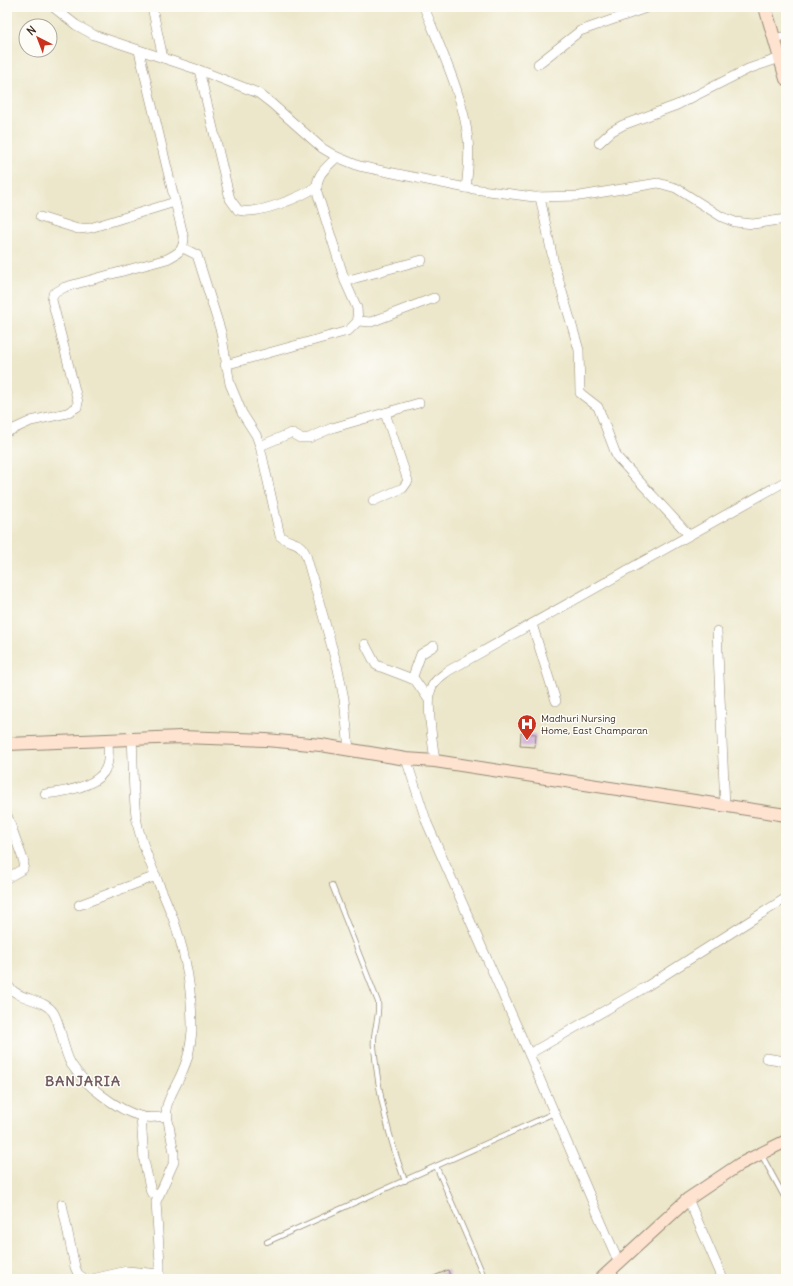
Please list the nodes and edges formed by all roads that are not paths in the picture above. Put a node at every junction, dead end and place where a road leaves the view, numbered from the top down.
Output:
1 (53, 7) edge
2 (152, 7) edge
3 (424, 7) edge
4 (650, 7) edge
5 (765, 7) edge
6 (780, 38) edge
7 (139, 51) junction
8 (163, 58) junction
9 (780, 58) junction
10 (538, 64) dead end
11 (199, 70) junction
12 (786, 79) edge
13 (599, 143) dead end
14 (337, 157) junction
15 (317, 186) junction
16 (466, 188) junction
17 (540, 197) junction
18 (175, 202) junction
19 (40, 218) dead end
20 (786, 219) edge
21 (183, 248) junction
22 (422, 260) dead end
23 (345, 281) junction
24 (434, 298) dead end
25 (358, 322) junction
26 (225, 365) junction
27 (419, 403) dead end
28 (385, 413) junction
29 (7, 432) edge
30 (260, 446) junction
31 (786, 481) edge
32 (373, 501) dead end
33 (689, 535) junction
34 (532, 624) junction
35 (717, 631) dead end
36 (365, 644) dead end
37 (434, 646) dead end
38 (412, 678) junction
39 (429, 700) junction
40 (556, 701) dead end
41 (132, 739) junction
42 (108, 740) junction
43 (7, 744) edge
44 (349, 750) junction
45 (406, 759) junction
46 (435, 761) junction
47 (45, 794) dead end
48 (725, 806) junction
49 (7, 814) edge
50 (786, 815) edge
51 (156, 876) junction
52 (7, 878) edge
53 (332, 885) dead end
54 (786, 898) edge
55 (79, 905) dead end
56 (7, 984) edge
57 (530, 1054) junction
58 (766, 1058) dead end
59 (786, 1064) edge
60 (554, 1113) junction
61 (168, 1116) junction
62 (141, 1117) junction
63 (786, 1141) edge
64 (761, 1154) junction
65 (436, 1166) junction
66 (405, 1181) junction
67 (158, 1196) junction
68 (688, 1199) junction
69 (786, 1200) edge
70 (62, 1204) dead end
71 (267, 1242) dead end
72 (616, 1269) edge
73 (160, 1276) edge
74 (82, 1279) edge
75 (92, 1279) edge
76 (485, 1279) edge
77 (601, 1279) edge
78 (723, 1279) edge

1 - 7 street
2 - 8 street
3 - 16 street
4 - 10 street
5 - 6 street
6 - 9 street
7 - 8 street
7 - 18 street
8 - 11 street
9 - 12 street
9 - 13 street
11 - 14 street
11 - 15 street
14 - 15 street
14 - 16 street
15 - 23 street
16 - 17 street
17 - 20 street
17 - 33 street
18 - 19 street
18 - 21 street
21 - 26 street
21 - 29 street
22 - 23 street
23 - 25 street
24 - 25 street
25 - 26 street
26 - 30 street
27 - 28 street
28 - 30 street
28 - 32 street
30 - 44 street
31 - 33 street
33 - 34 street
34 - 39 street
34 - 40 street
35 - 48 street
36 - 38 street
37 - 38 street
38 - 39 street
39 - 46 street
41 - 42 street
41 - 44 street
41 - 51 street
42 - 43 street
42 - 47 street
44 - 45 street
45 - 46 street
45 - 57 street
46 - 48 street
48 - 50 street
49 - 52 street
51 - 55 street
51 - 61 street
53 - 66 lane
54 - 57 street
56 - 62 street
57 - 60 street
58 - 59 street
60 - 65 lane
60 - 72 street
61 - 62 street
61 - 67 street
62 - 67 street
63 - 64 street
64 - 68 street
64 - 69 lane
65 - 66 lane
65 - 76 lane
66 - 71 lane
67 - 73 street
68 - 72 street
68 - 78 street
70 - 74 street
72 - 77 street
73 - 75 street

